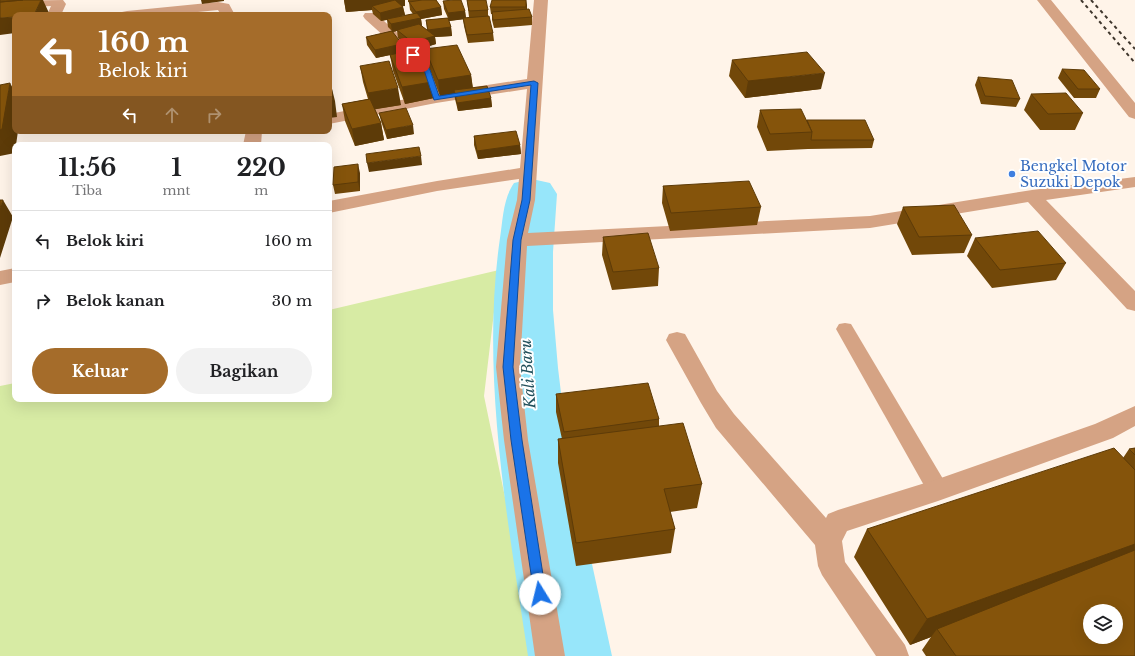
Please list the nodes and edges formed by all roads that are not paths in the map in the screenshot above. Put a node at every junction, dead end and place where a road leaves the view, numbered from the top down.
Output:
1 (541, 0) edge
2 (1044, 0) edge
3 (0, 5) edge
4 (55, 12) edge
5 (158, 12) edge
6 (226, 12) edge
7 (370, 16) dead end
8 (534, 83) junction
9 (436, 98) junction
10 (1135, 114) edge
11 (332, 118) edge
12 (528, 172) junction
13 (1135, 182) edge
14 (1032, 196) junction
15 (332, 206) edge
16 (517, 240) junction
17 (12, 276) edge
18 (0, 278) edge
19 (1135, 304) edge
20 (845, 329) dead end
21 (677, 340) dead end
22 (1135, 415) edge
23 (938, 490) junction
24 (828, 540) junction
25 (550, 656) edge
26 (894, 656) edge

1 - 8 street
2 - 10 street
3 - 4 street
5 - 6 street
7 - 9 street
8 - 9 street
8 - 12 street
9 - 11 street
12 - 15 street
12 - 16 street
13 - 14 street
14 - 16 street
14 - 19 street
16 - 25 street
17 - 18 street
20 - 23 lane
21 - 24 street
22 - 23 street
23 - 24 street
24 - 26 street

